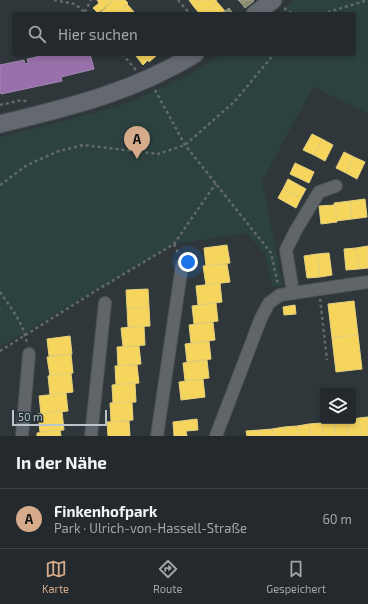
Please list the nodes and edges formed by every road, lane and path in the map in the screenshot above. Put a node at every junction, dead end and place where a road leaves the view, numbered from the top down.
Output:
1 (54, 0) edge
2 (92, 0) edge
3 (178, 0) edge
4 (273, 0) edge
5 (368, 0) edge
6 (85, 12) edge
7 (86, 12) edge
8 (188, 12) edge
9 (258, 12) edge
10 (329, 12) edge
11 (191, 56) edge
12 (272, 56) edge
13 (149, 79) junction
14 (0, 124) edge
15 (185, 145) junction
16 (216, 183) junction
17 (0, 185) edge
18 (336, 186) dead end
19 (182, 265) dead end
20 (368, 282) edge
21 (319, 289) junction
22 (0, 292) edge
23 (293, 292) junction
24 (280, 295) junction
25 (105, 303) dead end
26 (26, 336) junction
27 (0, 351) edge
28 (29, 354) joint
29 (327, 360) dead end
30 (22, 436) edge
31 (91, 436) edge
32 (157, 436) edge
33 (216, 436) edge

1 - 6 path
2 - 7 path
3 - 8 path
4 - 9 street
5 - 10 path
11 - 13 street
12 - 15 path
13 - 14 street
13 - 15 path
15 - 16 path
15 - 17 path
16 - 24 path
16 - 26 path
18 - 23 street
19 - 32 street
20 - 21 street
21 - 23 street
21 - 29 path
22 - 26 path
23 - 24 street
24 - 33 street
25 - 31 street
26 - 27 path
26 - 28 path
28 - 30 street

